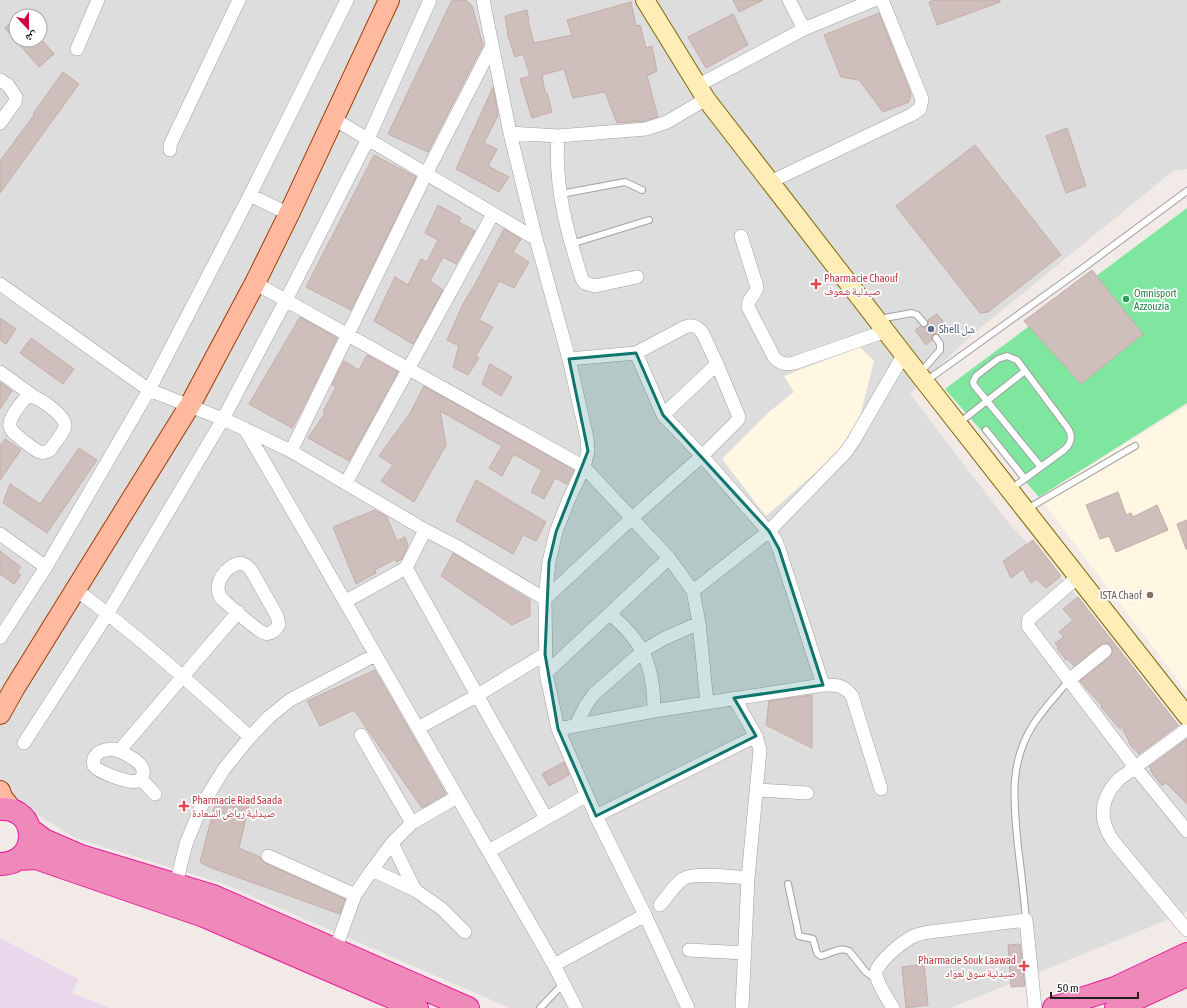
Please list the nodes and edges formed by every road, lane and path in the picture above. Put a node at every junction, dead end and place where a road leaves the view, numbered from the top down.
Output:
1 (98, 0) edge
2 (239, 0) edge
3 (347, 0) edge
4 (389, 0) edge
5 (430, 0) edge
6 (483, 0) edge
7 (645, 0) edge
8 (789, 0) edge
9 (874, 0) edge
10 (882, 0) edge
11 (804, 29) junction
12 (492, 46) junction
13 (77, 49) dead end
14 (0, 80) edge
15 (702, 92) junction
16 (334, 119) junction
17 (0, 123) edge
18 (510, 133) junction
19 (558, 136) junction
20 (368, 139) junction
21 (170, 150) dead end
22 (426, 174) junction
23 (770, 182) junction
24 (642, 190) dead end
25 (1187, 191) edge
26 (560, 194) junction
27 (250, 195) junction
28 (289, 214) junction
29 (493, 214) junction
30 (649, 220) dead end
31 (741, 236) dead end
32 (536, 239) junction
33 (571, 244) junction
34 (638, 277) dead end
35 (254, 283) junction
36 (0, 284) edge
37 (286, 300) junction
38 (924, 323) dead end
39 (881, 325) junction
40 (348, 335) junction
41 (936, 338) dead end
42 (636, 353) junction
43 (904, 354) junction
44 (569, 359) junction
45 (717, 364) junction
46 (409, 368) junction
47 (1025, 371) junction
48 (0, 372) edge
49 (922, 378) junction
50 (149, 390) junction
51 (33, 396) junction
52 (987, 401) junction
53 (190, 405) junction
54 (663, 415) junction
55 (223, 418) junction
56 (958, 424) junction
57 (245, 429) junction
58 (986, 430) dead end
59 (1135, 446) dead end
60 (291, 451) junction
61 (702, 456) junction
62 (584, 467) junction
63 (1041, 467) junction
64 (1025, 479) junction
65 (346, 483) junction
66 (1010, 490) junction
67 (1026, 510) junction
68 (632, 518) junction
69 (425, 530) junction
70 (769, 531) junction
71 (0, 534) edge
72 (669, 558) junction
73 (46, 567) junction
74 (406, 568) junction
75 (1078, 577) junction
76 (75, 590) junction
77 (693, 591) junction
78 (545, 599) junction
79 (346, 601) junction
80 (238, 612) junction
81 (108, 614) junction
82 (610, 614) junction
83 (699, 623) junction
84 (0, 638) edge
85 (643, 651) junction
86 (1105, 651) dead end
87 (545, 654) junction
88 (375, 655) junction
89 (546, 673) junction
90 (182, 675) junction
91 (1069, 680) junction
92 (823, 685) junction
93 (478, 695) junction
94 (734, 698) junction
95 (707, 702) junction
96 (654, 711) junction
97 (0, 714) edge
98 (1187, 716) edge
99 (576, 725) junction
100 (418, 728) junction
101 (558, 728) junction
102 (1187, 729) edge
103 (362, 735) dead end
104 (756, 736) junction
105 (250, 737) junction
106 (24, 743) dead end
107 (119, 751) junction
108 (1135, 767) junction
109 (141, 778) junction
110 (881, 789) dead end
111 (756, 790) junction
112 (0, 791) edge
113 (807, 793) dead end
114 (155, 794) dead end
115 (587, 795) junction
116 (458, 797) junction
117 (6, 809) edge
118 (596, 816) junction
119 (546, 818) junction
120 (412, 823) junction
121 (29, 829) junction
122 (1187, 831) edge
123 (392, 843) junction
124 (489, 851) junction
125 (268, 856) dead end
126 (7, 863) edge
127 (372, 870) junction
128 (748, 878) junction
129 (176, 884) junction
130 (788, 884) dead end
131 (415, 890) junction
132 (355, 895) junction
133 (660, 905) dead end
134 (645, 915) junction
135 (1026, 920) junction
136 (1187, 930) edge
137 (465, 932) dead end
138 (335, 950) junction
139 (689, 950) dead end
140 (745, 953) junction
141 (1187, 954) edge
142 (554, 965) junction
143 (1187, 975) edge
144 (879, 981) junction
145 (563, 984) junction
146 (417, 1008) edge
147 (468, 1008) edge
148 (540, 1008) edge
149 (576, 1008) edge
150 (688, 1008) edge
151 (742, 1008) edge
152 (893, 1008) edge
153 (1035, 1008) edge
154 (1054, 1008) edge
155 (1116, 1008) edge

1 - 13 street
2 - 21 street
3 - 27 street
4 - 16 main road
5 - 20 street
6 - 12 street
7 - 15 street
8 - 11 street
9 - 11 street
10 - 23 street
11 - 15 street
12 - 18 street
12 - 22 street
14 - 17 street
15 - 19 street
15 - 23 street
16 - 20 street
16 - 28 main road
18 - 19 street
18 - 32 street
19 - 26 street
20 - 22 street
20 - 37 street
22 - 29 street
22 - 40 street
23 - 39 street
24 - 26 lane
25 - 49 lane
26 - 33 street
27 - 28 street
27 - 50 street
28 - 35 main road
29 - 32 street
29 - 46 street
30 - 33 lane
31 - 39 street
32 - 44 street
33 - 34 street
35 - 37 street
35 - 53 main road
36 - 50 street
37 - 40 street
37 - 55 street
38 - 39 lane
39 - 43 street
40 - 46 street
40 - 60 street
41 - 49 lane
42 - 44 street
42 - 45 street
42 - 54 street
43 - 49 street
43 - 70 street
44 - 62 street
45 - 54 street
45 - 61 street
46 - 62 street
46 - 65 street
47 - 52 lane
47 - 52 lane
47 - 63 lane
48 - 51 street
49 - 56 street
50 - 53 street
50 - 73 street
51 - 51 street
52 - 56 lane
52 - 63 lane
53 - 55 street
53 - 76 main road
54 - 61 street
55 - 57 street
55 - 81 street
56 - 66 street
57 - 60 street
57 - 79 street
58 - 64 lane
59 - 67 lane
60 - 65 street
61 - 68 street
61 - 70 street
62 - 68 street
62 - 78 street
63 - 64 lane
64 - 66 lane
65 - 69 street
66 - 67 street
67 - 75 street
68 - 72 street
68 - 78 street
69 - 74 street
69 - 78 street
70 - 77 street
70 - 92 street
71 - 73 street
72 - 77 street
72 - 82 street
73 - 84 street
74 - 79 street
74 - 93 street
75 - 91 street
75 - 98 street
76 - 81 street
76 - 97 main road
77 - 83 street
78 - 87 street
79 - 88 street
80 - 80 street
80 - 90 street
81 - 90 street
81 - 106 street
82 - 85 street
82 - 89 street
83 - 85 street
83 - 95 street
85 - 96 street
85 - 99 street
86 - 91 street
87 - 89 street
87 - 93 street
88 - 100 street
88 - 105 street
89 - 101 street
90 - 105 street
90 - 107 street
91 - 108 street
91 - 135 lane
92 - 94 street
92 - 110 street
93 - 100 street
93 - 119 street
94 - 95 street
94 - 104 street
95 - 96 street
96 - 99 street
99 - 101 street
100 - 116 street
101 - 115 street
102 - 108 street
103 - 120 street
104 - 111 street
104 - 118 street
105 - 129 street
107 - 109 street
107 - 109 street
108 - 122 street
108 - 136 street
109 - 114 street
111 - 113 street
111 - 128 street
112 - 117 main road
115 - 118 street
115 - 119 street
116 - 120 street
116 - 124 street
117 - 121 highway
118 - 134 street
119 - 124 street
120 - 123 street
121 - 126 highway
121 - 129 highway
123 - 127 street
123 - 131 street
124 - 142 street
125 - 132 street
126 - 146 highway
127 - 131 street
127 - 132 street
128 - 133 street
128 - 140 street
129 - 138 highway
130 - 144 lane
131 - 137 street
132 - 138 street
134 - 142 street
134 - 150 street
135 - 144 street
135 - 153 street
138 - 147 highway
139 - 140 street
140 - 151 street
141 - 154 highway
142 - 145 street
143 - 155 highway
144 - 152 street
145 - 148 lane
145 - 149 street

